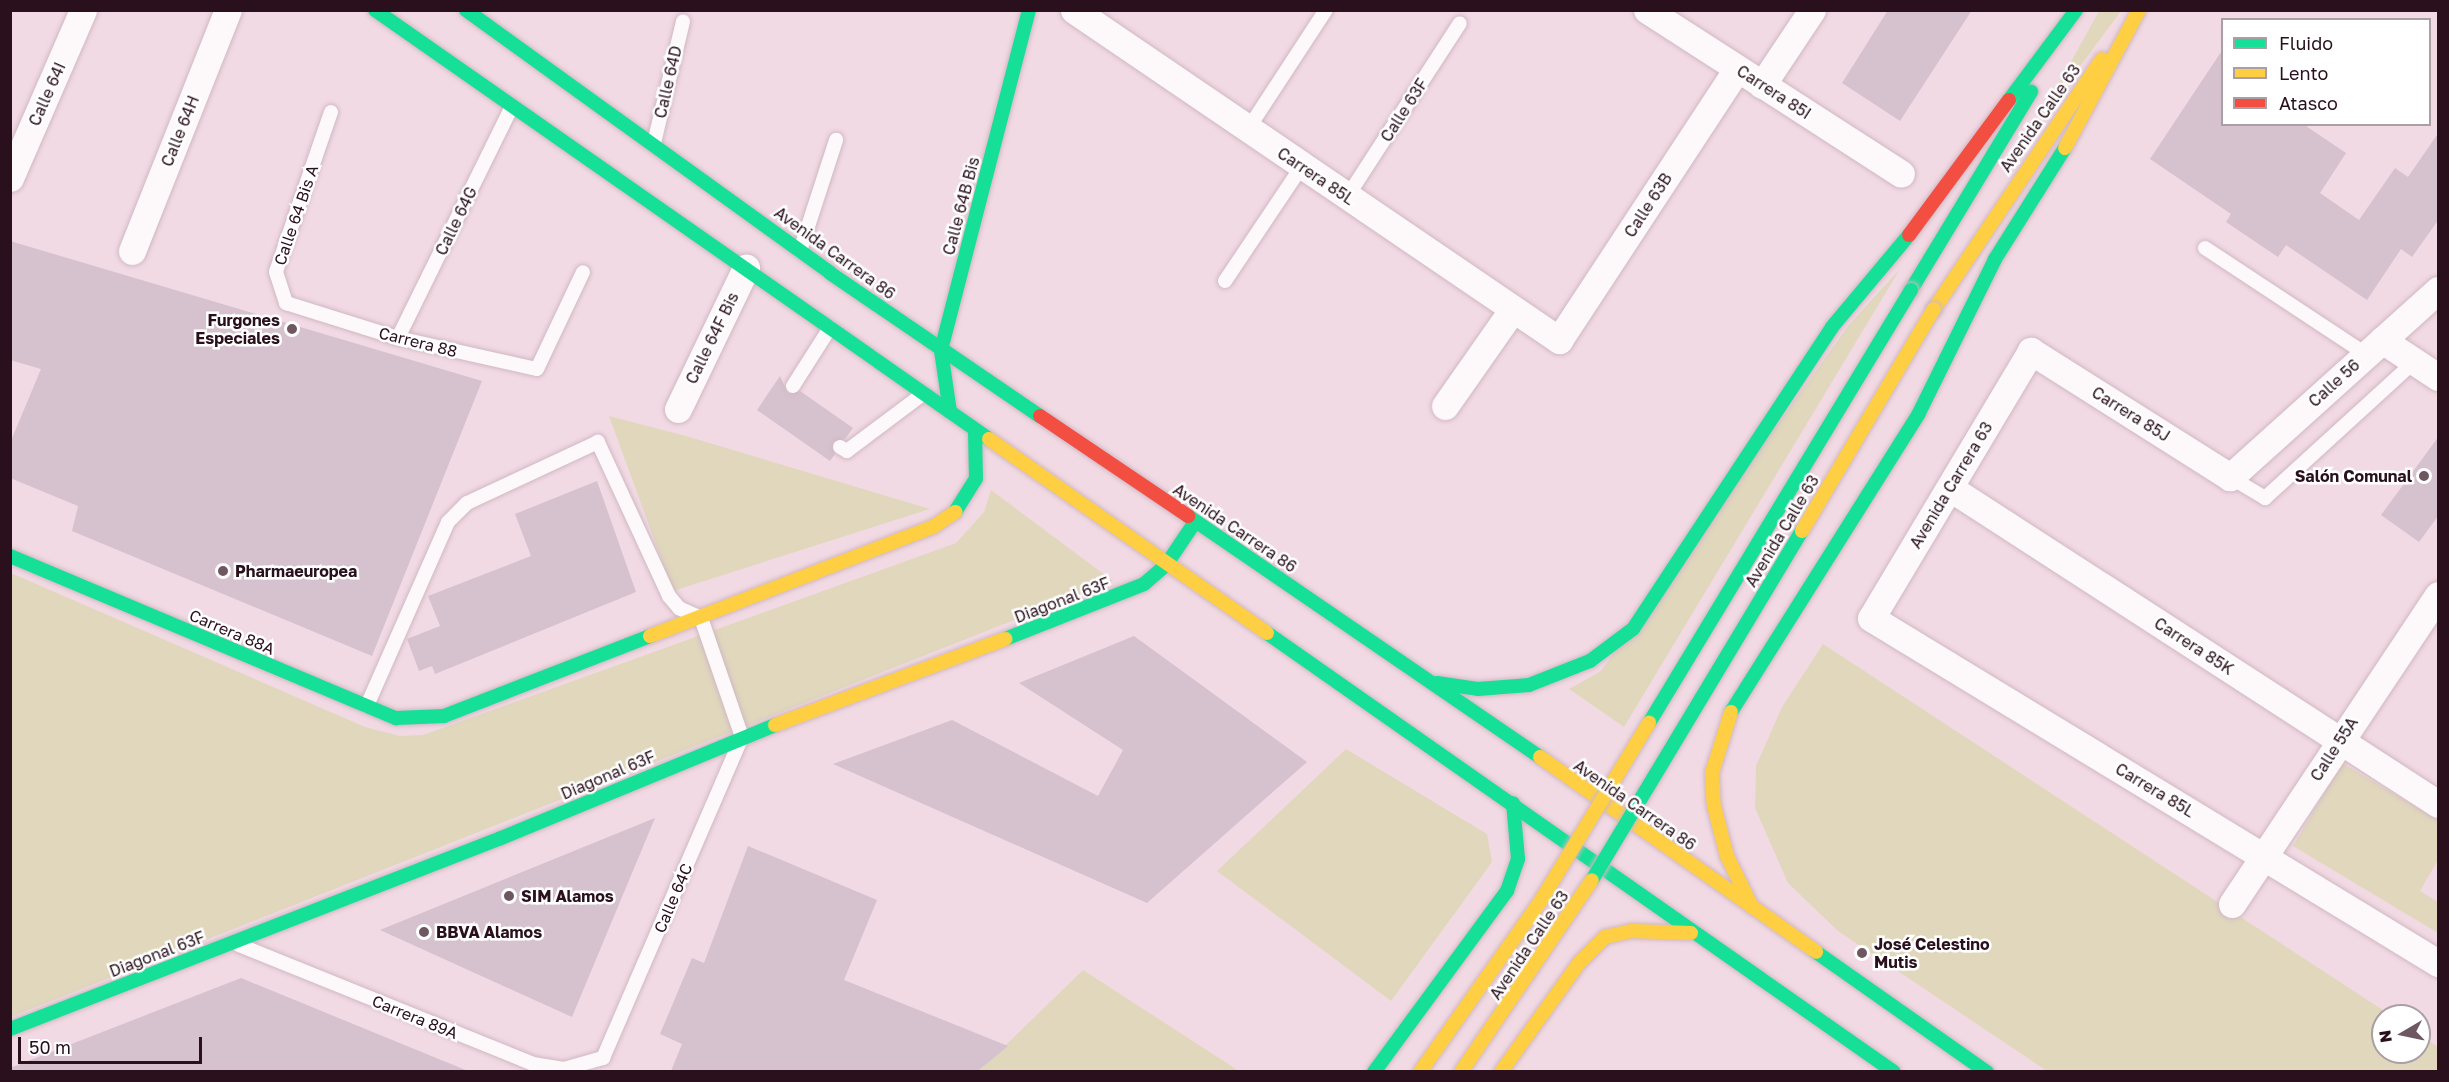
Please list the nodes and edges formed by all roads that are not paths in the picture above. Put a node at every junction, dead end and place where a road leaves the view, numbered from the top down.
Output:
1 (83, 10) edge
2 (228, 10) edge
3 (375, 10) edge
4 (466, 10) edge
5 (490, 10) edge
6 (1029, 10) edge
7 (1074, 10) edge
8 (1326, 10) edge
9 (1647, 10) edge
10 (1812, 10) edge
11 (2078, 10) edge
12 (2138, 10) edge
13 (682, 21) dead end
14 (1460, 23) dead end
15 (486, 24) junction
16 (1737, 69) junction
17 (1762, 85) junction
18 (513, 104) junction
19 (331, 112) dead end
20 (1248, 129) junction
21 (836, 141) dead end
22 (654, 143) junction
23 (1302, 166) junction
24 (1901, 174) dead end
25 (10, 178) edge
26 (1347, 197) junction
27 (2205, 249) dead end
28 (800, 250) junction
29 (132, 251) dead end
30 (746, 268) junction
31 (583, 272) dead end
32 (1225, 281) dead end
33 (2439, 290) edge
34 (1512, 309) junction
35 (300, 310) joint
36 (831, 328) junction
37 (398, 338) junction
38 (1559, 340) joint
39 (2374, 347) junction
40 (941, 350) junction
41 (2031, 351) joint
42 (2415, 361) junction
43 (2439, 377) edge
44 (793, 386) dead end
45 (924, 394) junction
46 (1445, 406) dead end
47 (678, 409) dead end
48 (950, 412) junction
49 (975, 430) junction
50 (840, 447) dead end
51 (2230, 477) junction
52 (1950, 488) junction
53 (1195, 522) junction
54 (10, 556) edge
55 (1166, 565) junction
56 (2439, 595) edge
57 (701, 618) junction
58 (1871, 618) joint
59 (1433, 682) junction
60 (367, 707) junction
61 (742, 737) junction
62 (2340, 740) junction
63 (1513, 804) junction
64 (2439, 804) edge
65 (2264, 857) junction
66 (2232, 904) dead end
67 (1753, 909) junction
68 (1691, 933) junction
69 (231, 942) junction
70 (2439, 963) edge
71 (10, 1029) edge
72 (603, 1058) joint
73 (1374, 1071) edge
74 (1420, 1071) edge
75 (1461, 1071) edge
76 (1501, 1071) edge
77 (1894, 1071) edge
78 (1987, 1071) edge

1 - 25 street, Calle 64I
2 - 29 street, Calle 64H
3 - 18 main road
4 - 15 main road, Avenida Carrera 86
5 - 15 lane
6 - 40 main road, Calle 64B Bis
7 - 20 street, Carrera 85L
8 - 20 lane
9 - 16 street, Carrera 85I
10 - 17 street
11 - 59 main road
11 - 74 main road, Avenida Calle 63, bridge
12 - 67 main road
12 - 75 main road, Avenida Calle 63, bridge
13 - 22 lane, Calle 64D
14 - 26 lane, Calle 63F
15 - 22 main road, Avenida Carrera 86
16 - 17 street, Carrera 85I
16 - 38 street, Calle 63B
17 - 24 street, Carrera 85I
18 - 30 main road
18 - 37 lane, Calle 64G
19 - 35 lane, Calle 64 Bis A
20 - 23 street, Carrera 85L
21 - 28 lane
22 - 28 main road, Avenida Carrera 86
23 - 26 street, Carrera 85L
23 - 32 lane
26 - 34 street, Carrera 85L
27 - 39 lane
28 - 40 main road, Avenida Carrera 86
30 - 36 main road
30 - 47 street, Calle 64F Bis
31 - 37 lane, Carrera 88
33 - 39 street, Calle 56
34 - 38 street, Carrera 85L
34 - 46 street
35 - 37 lane, Carrera 88
36 - 44 lane
36 - 45 main road
39 - 42 street
39 - 51 street, Calle 56
40 - 48 main road, Calle 64B Bis
40 - 53 main road, Avenida Carrera 86
41 - 51 street, Carrera 85J
41 - 52 street, Avenida Carrera 63
42 - 43 street
42 - 51 lane
45 - 48 main road
45 - 50 lane
48 - 49 main road
49 - 55 main road
49 - 57 main road
52 - 58 street, Avenida Carrera 63
52 - 62 street, Carrera 85K
53 - 55 main road, Diagonal 63F
53 - 59 main road, Avenida Carrera 86
54 - 60 main road, Carrera 88A
55 - 61 main road, Diagonal 63F
55 - 63 main road
56 - 62 street, Calle 55A
57 - 60 main road, Carrera 88A
57 - 60 lane
57 - 61 lane
58 - 65 street, Carrera 85L
59 - 67 main road, Avenida Carrera 86
61 - 69 main road, Diagonal 63F
61 - 72 lane, Calle 64C
62 - 64 street, Carrera 85K
62 - 65 street, Calle 55A
63 - 68 main road
63 - 73 main road
65 - 66 street, Calle 55A
65 - 70 street, Carrera 85L
67 - 78 main road, Avenida Carrera 86
68 - 76 main road
68 - 77 main road
69 - 71 main road, Diagonal 63F
69 - 72 lane, Carrera 89A

